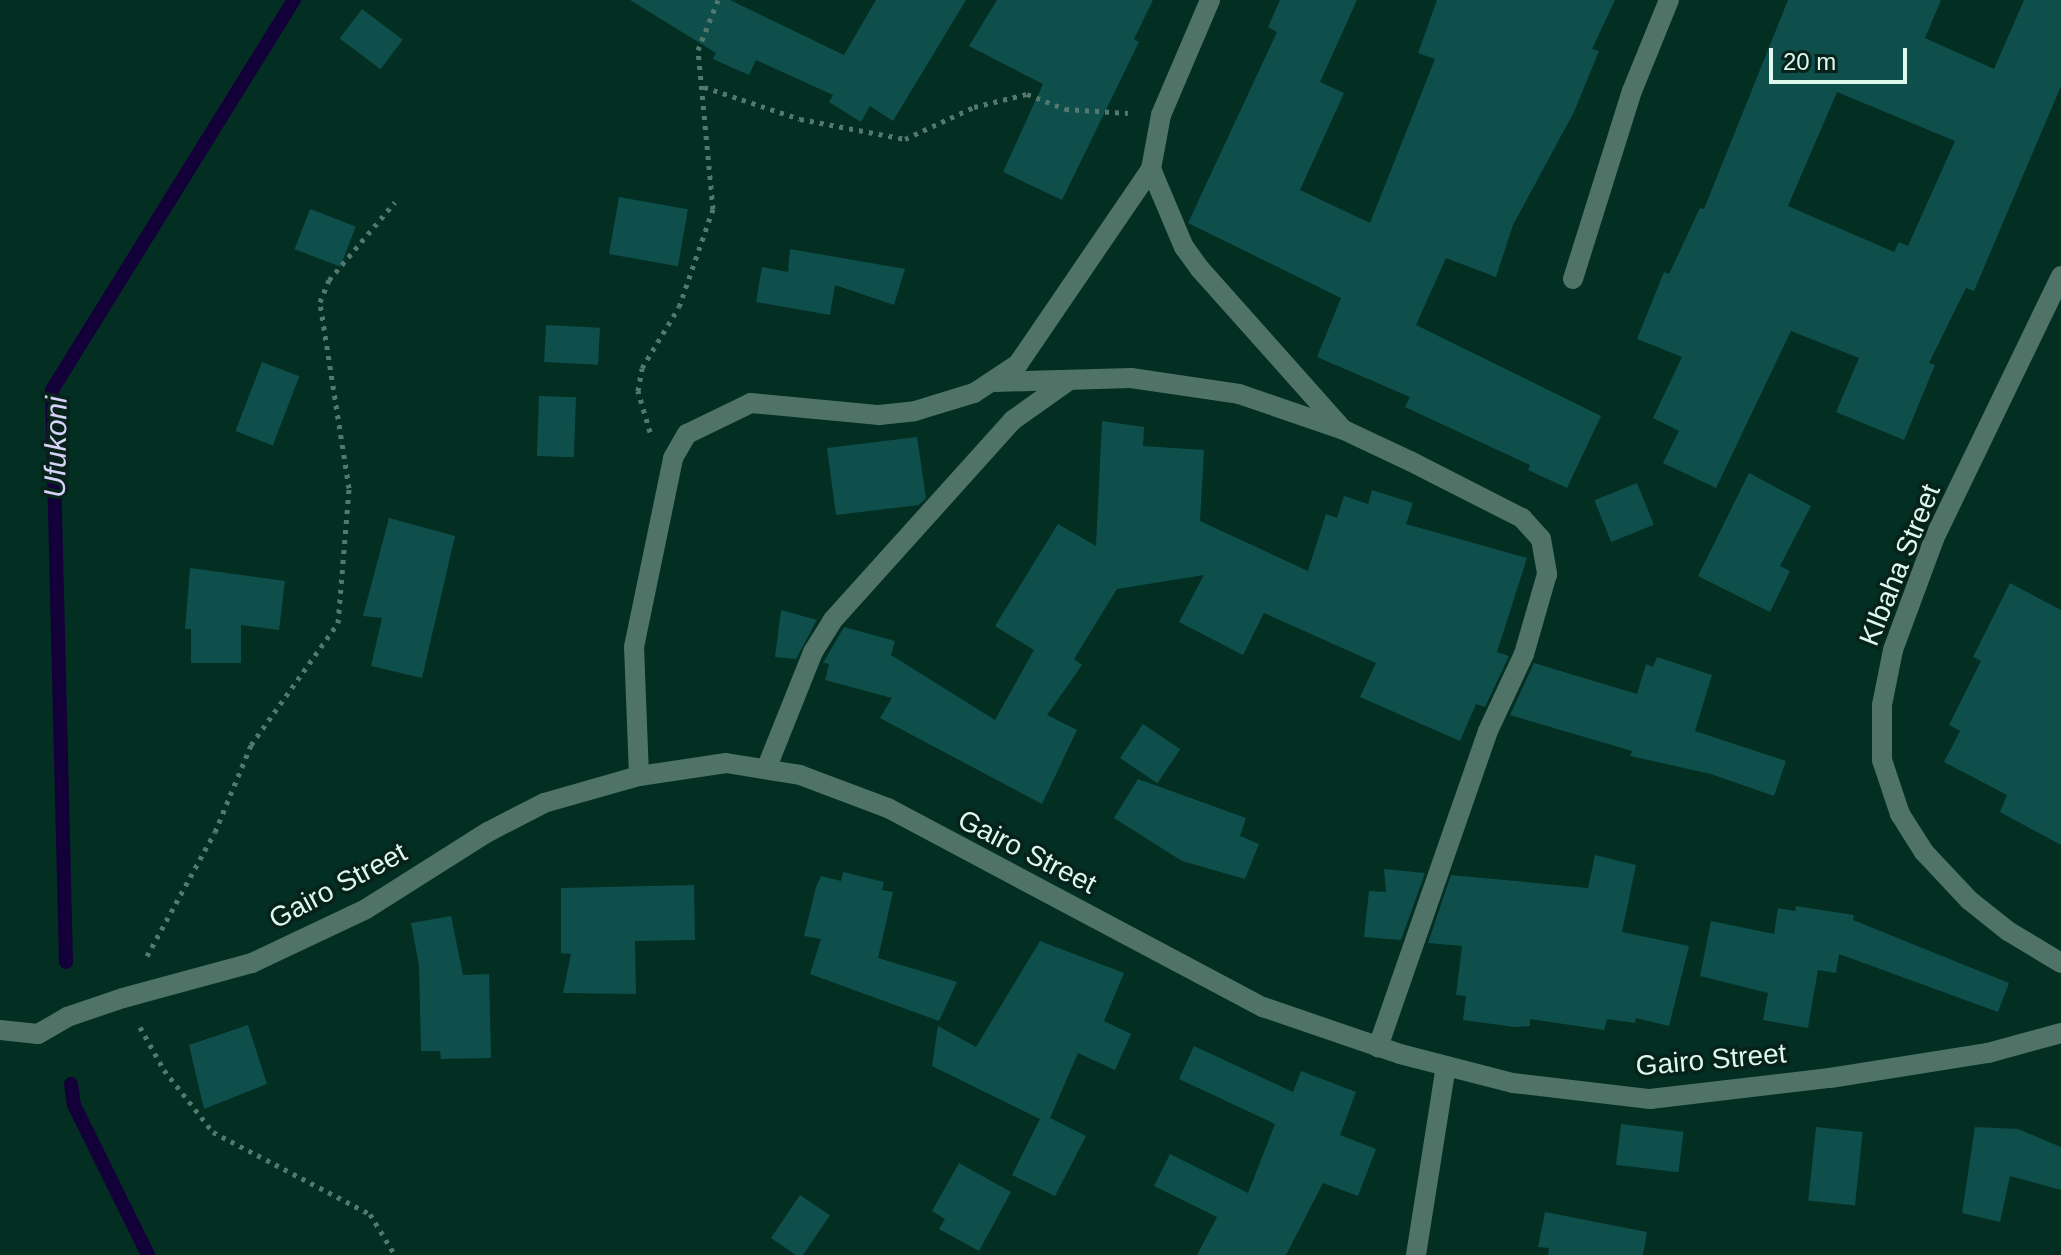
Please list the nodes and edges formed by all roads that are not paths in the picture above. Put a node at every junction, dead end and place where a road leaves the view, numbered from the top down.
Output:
1 (1210, 0) edge
2 (1669, 0) edge
3 (1151, 169) junction
4 (2061, 276) edge
5 (1573, 279) dead end
6 (1068, 381) junction
7 (995, 382) junction
8 (1344, 430) junction
9 (767, 767) junction
10 (639, 776) junction
11 (2061, 963) edge
12 (0, 1030) edge
13 (2061, 1033) edge
14 (1378, 1047) junction
15 (1446, 1066) junction
16 (1416, 1255) edge

1 - 3 street
2 - 5 street
3 - 7 street
3 - 8 street
4 - 11 street, KIbaha Street
6 - 7 street
6 - 8 street
6 - 9 street
7 - 10 street
8 - 14 street
9 - 10 street, Gairo Street
9 - 14 street, Gairo Street
10 - 12 street, Gairo Street
13 - 15 street, Gairo Street
14 - 15 street, Gairo Street
15 - 16 street

